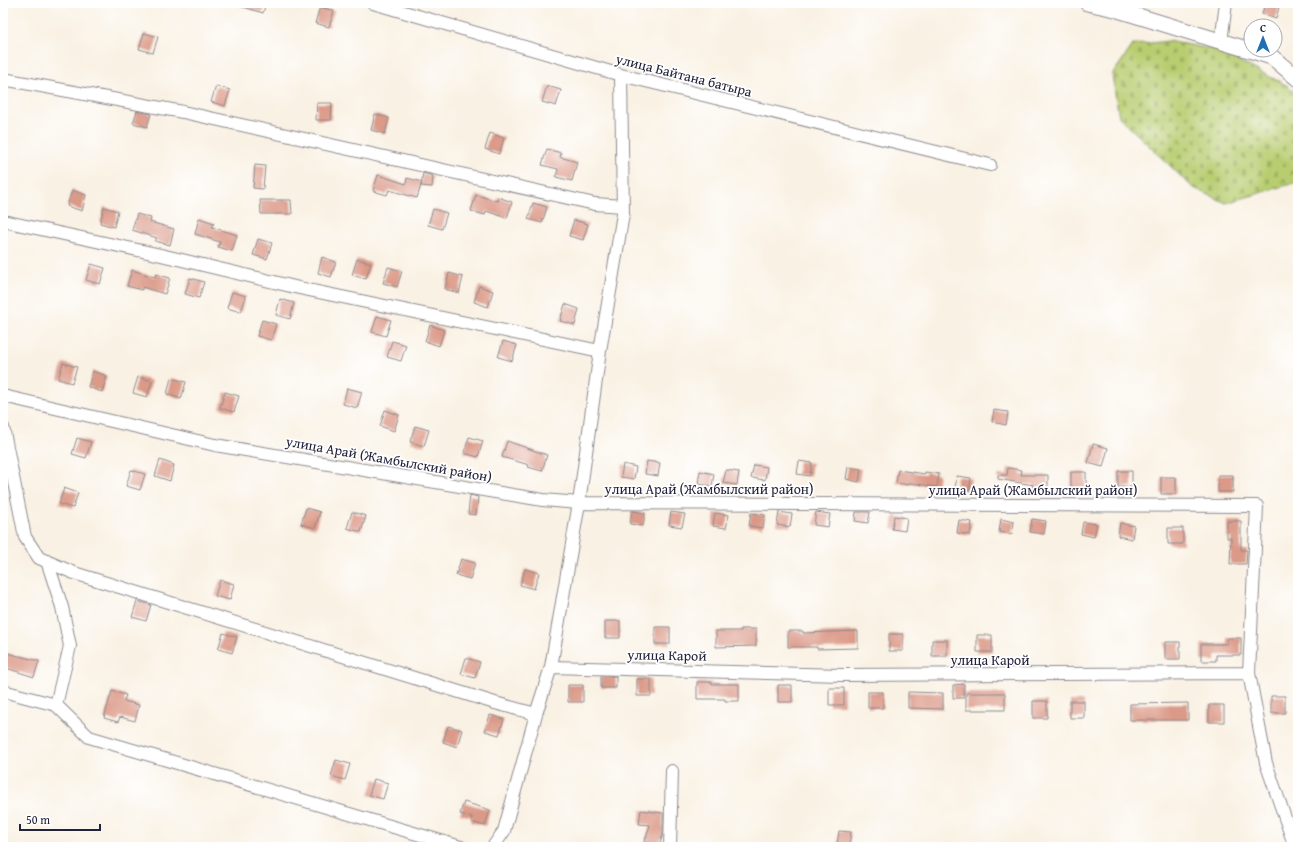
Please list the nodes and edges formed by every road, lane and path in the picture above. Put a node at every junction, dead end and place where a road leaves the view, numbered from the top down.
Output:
1 (373, 3) edge
2 (1087, 3) edge
3 (1226, 3) edge
4 (1115, 6) edge
5 (1221, 42) junction
6 (621, 75) junction
7 (3, 79) edge
8 (1298, 79) edge
9 (990, 165) dead end
10 (623, 206) junction
11 (3, 221) edge
12 (600, 351) junction
13 (3, 396) edge
14 (3, 427) edge
15 (580, 504) junction
16 (47, 561) junction
17 (551, 667) junction
18 (1249, 673) junction
19 (3, 692) edge
20 (56, 705) junction
21 (536, 714) junction
22 (672, 771) dead end
23 (462, 847) edge
24 (493, 847) edge
25 (670, 847) edge
26 (1295, 847) edge

1 - 6 street, улица Байтана батыра
2 - 4 street
3 - 5 street
4 - 5 street
5 - 8 street
6 - 9 street, улица Байтана батыра
6 - 10 street
7 - 10 street
10 - 12 street
11 - 12 street
12 - 15 street
13 - 15 street, улица Арай (Жамбылский район)
14 - 16 street
15 - 17 street
15 - 18 street, улица Арай (Жамбылский район)
16 - 20 street
16 - 21 street
17 - 18 street, улица Карой
17 - 21 street
18 - 26 street
19 - 20 street
20 - 23 street
21 - 24 street
22 - 25 street

